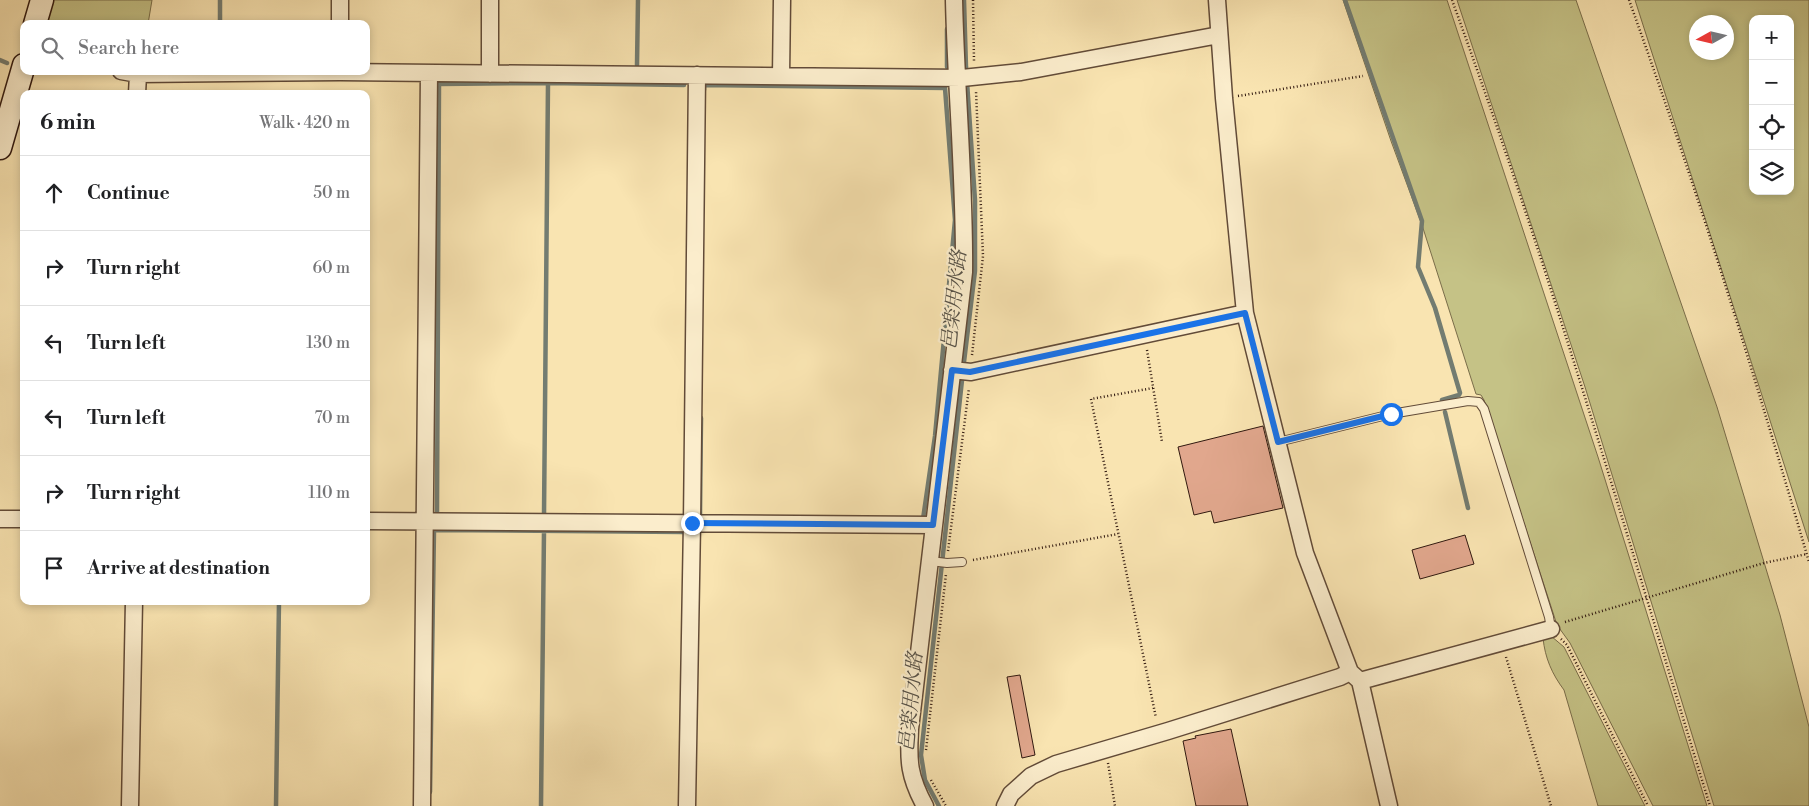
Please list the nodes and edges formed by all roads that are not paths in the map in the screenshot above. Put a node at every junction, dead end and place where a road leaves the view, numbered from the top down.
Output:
1 (42, 0) edge
2 (340, 0) edge
3 (490, 0) edge
4 (782, 0) edge
5 (954, 0) edge
6 (1217, 0) edge
7 (36, 20) edge
8 (340, 20) edge
9 (1220, 35) junction
10 (370, 72) edge
11 (429, 73) junction
12 (490, 74) junction
13 (20, 75) edge
14 (138, 75) edge
15 (697, 75) junction
16 (781, 76) junction
17 (963, 78) junction
18 (137, 90) edge
19 (3, 121) edge
20 (0, 148) edge
21 (1245, 313) junction
22 (959, 371) junction
23 (1278, 442) junction
24 (0, 519) edge
25 (20, 519) edge
26 (370, 521) edge
27 (426, 521) junction
28 (692, 523) junction
29 (933, 525) junction
30 (937, 562) junction
31 (962, 562) road end
32 (134, 605) edge
33 (1554, 627) joint
34 (1355, 677) junction
35 (130, 806) edge
36 (422, 806) edge
37 (687, 806) edge
38 (925, 806) edge
39 (1005, 806) edge
40 (1389, 806) edge

1 - 7 main road
2 - 8 street
3 - 12 street
4 - 16 street
5 - 17 street
6 - 9 street
9 - 17 street
9 - 21 street
10 - 11 street
11 - 12 street
11 - 27 street
12 - 15 street
13 - 19 main road
14 - 18 street
15 - 16 street
15 - 28 street
16 - 17 street
17 - 22 street
19 - 20 main road
21 - 22 street
21 - 23 street
22 - 29 street
23 - 33 lane
23 - 34 street
24 - 25 street
26 - 27 street
27 - 28 street
27 - 36 street
28 - 29 street
28 - 37 street
29 - 30 street
30 - 31 lane
30 - 38 street
32 - 35 street
33 - 34 street
34 - 39 street
34 - 40 street

